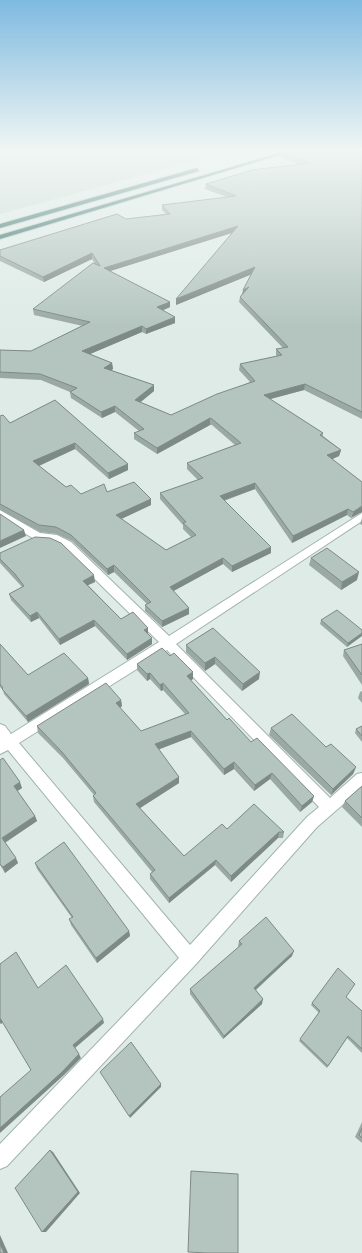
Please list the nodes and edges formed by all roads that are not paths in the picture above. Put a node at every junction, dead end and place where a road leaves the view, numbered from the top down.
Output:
1 (54, 210) edge
2 (90, 210) edge
3 (0, 226) edge
4 (0, 237) edge
5 (0, 513) edge
6 (362, 516) edge
7 (38, 536) junction
8 (25, 542) edge
9 (168, 642) junction
10 (3, 740) edge
11 (362, 779) edge
12 (329, 807) junction
13 (190, 958) junction
14 (0, 1159) edge

1 - 3 highway
2 - 4 highway
5 - 7 street
6 - 9 street
7 - 8 street
7 - 9 street
9 - 10 street
9 - 12 street
10 - 13 street
11 - 12 street
12 - 13 street
13 - 14 street

